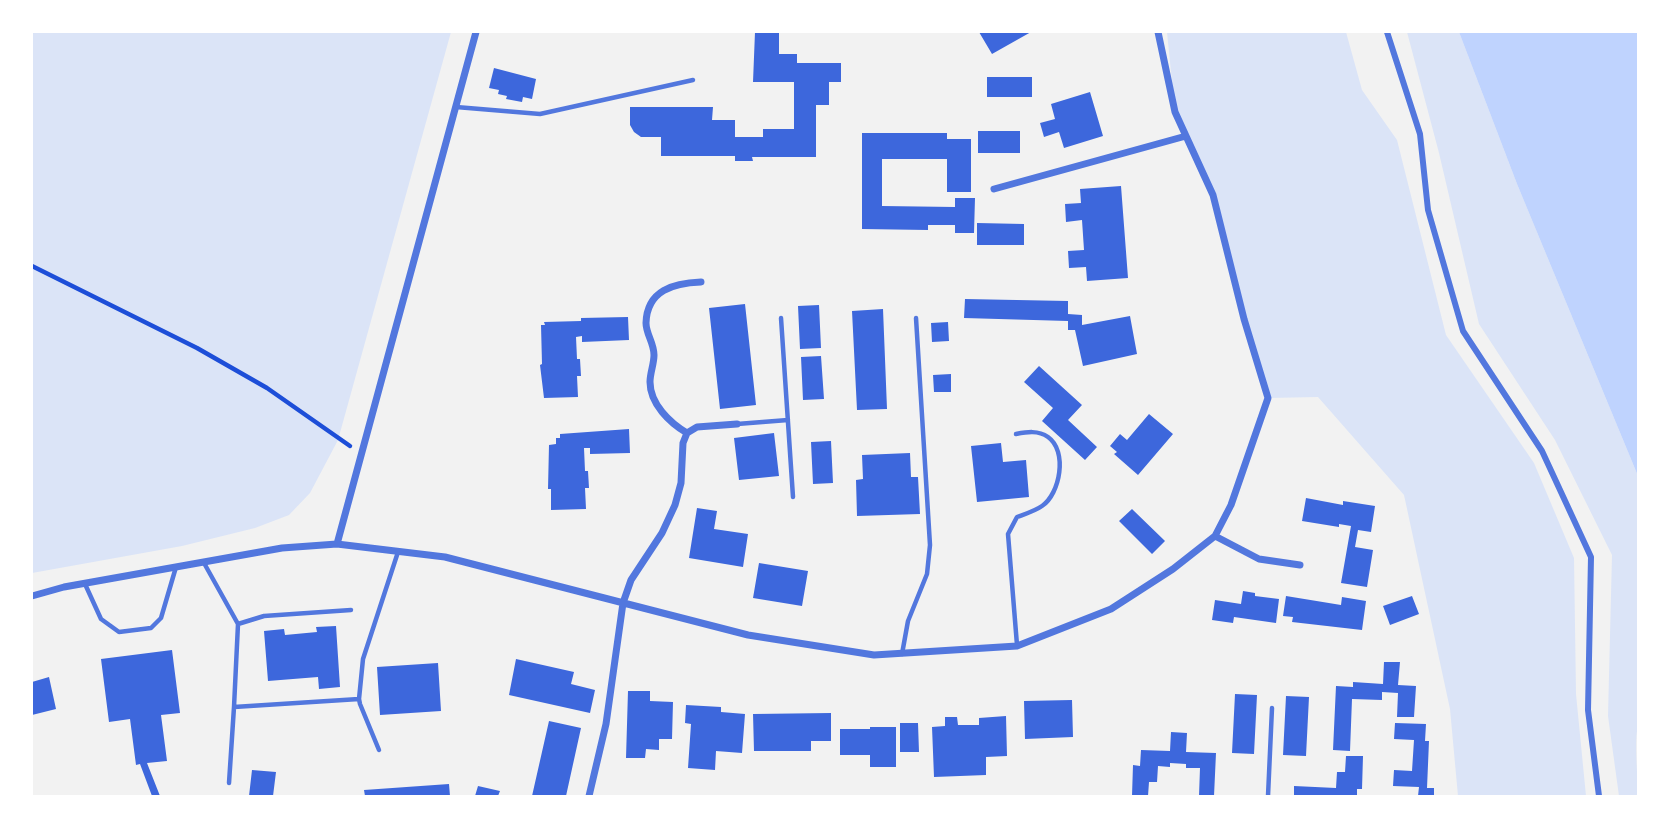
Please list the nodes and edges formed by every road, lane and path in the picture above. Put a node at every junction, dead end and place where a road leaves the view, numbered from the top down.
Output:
1 (476, 32) edge
2 (1158, 32) edge
3 (1387, 32) edge
4 (693, 80) dead end
5 (456, 107) junction
6 (1186, 136) junction
7 (994, 189) dead end
8 (32, 266) edge
9 (701, 282) dead end
10 (781, 318) dead end
11 (916, 318) dead end
12 (788, 420) junction
13 (737, 424) joint
14 (687, 433) junction
15 (1016, 435) dead end
16 (362, 453) junction
17 (793, 497) dead end
18 (1215, 536) junction
19 (337, 544) junction
20 (398, 552) junction
21 (204, 562) junction
22 (1300, 565) dead end
23 (176, 567) junction
24 (85, 583) junction
25 (32, 596) edge
26 (623, 603) junction
27 (351, 610) dead end
28 (238, 624) junction
29 (1017, 646) junction
30 (902, 654) junction
31 (359, 699) junction
32 (234, 707) junction
33 (1272, 708) dead end
34 (379, 750) dead end
35 (229, 783) dead end
36 (589, 796) edge
37 (1268, 796) edge
38 (1599, 796) edge

1 - 5 street
2 - 6 street
3 - 38 street
4 - 5 lane
5 - 16 street
6 - 7 street
6 - 18 street
8 - 16 path
9 - 14 street
10 - 12 lane
11 - 30 lane
12 - 13 lane
12 - 17 lane
13 - 14 street
14 - 26 street
15 - 29 lane
16 - 19 street
18 - 22 street
18 - 29 street
19 - 20 street
19 - 21 street
20 - 26 street
20 - 31 lane
21 - 23 street
21 - 28 lane
23 - 24 street
23 - 24 lane
24 - 25 street
26 - 30 street
26 - 36 street
27 - 28 lane
28 - 32 lane
29 - 30 street
31 - 32 lane
31 - 34 lane
32 - 35 lane
33 - 37 lane

